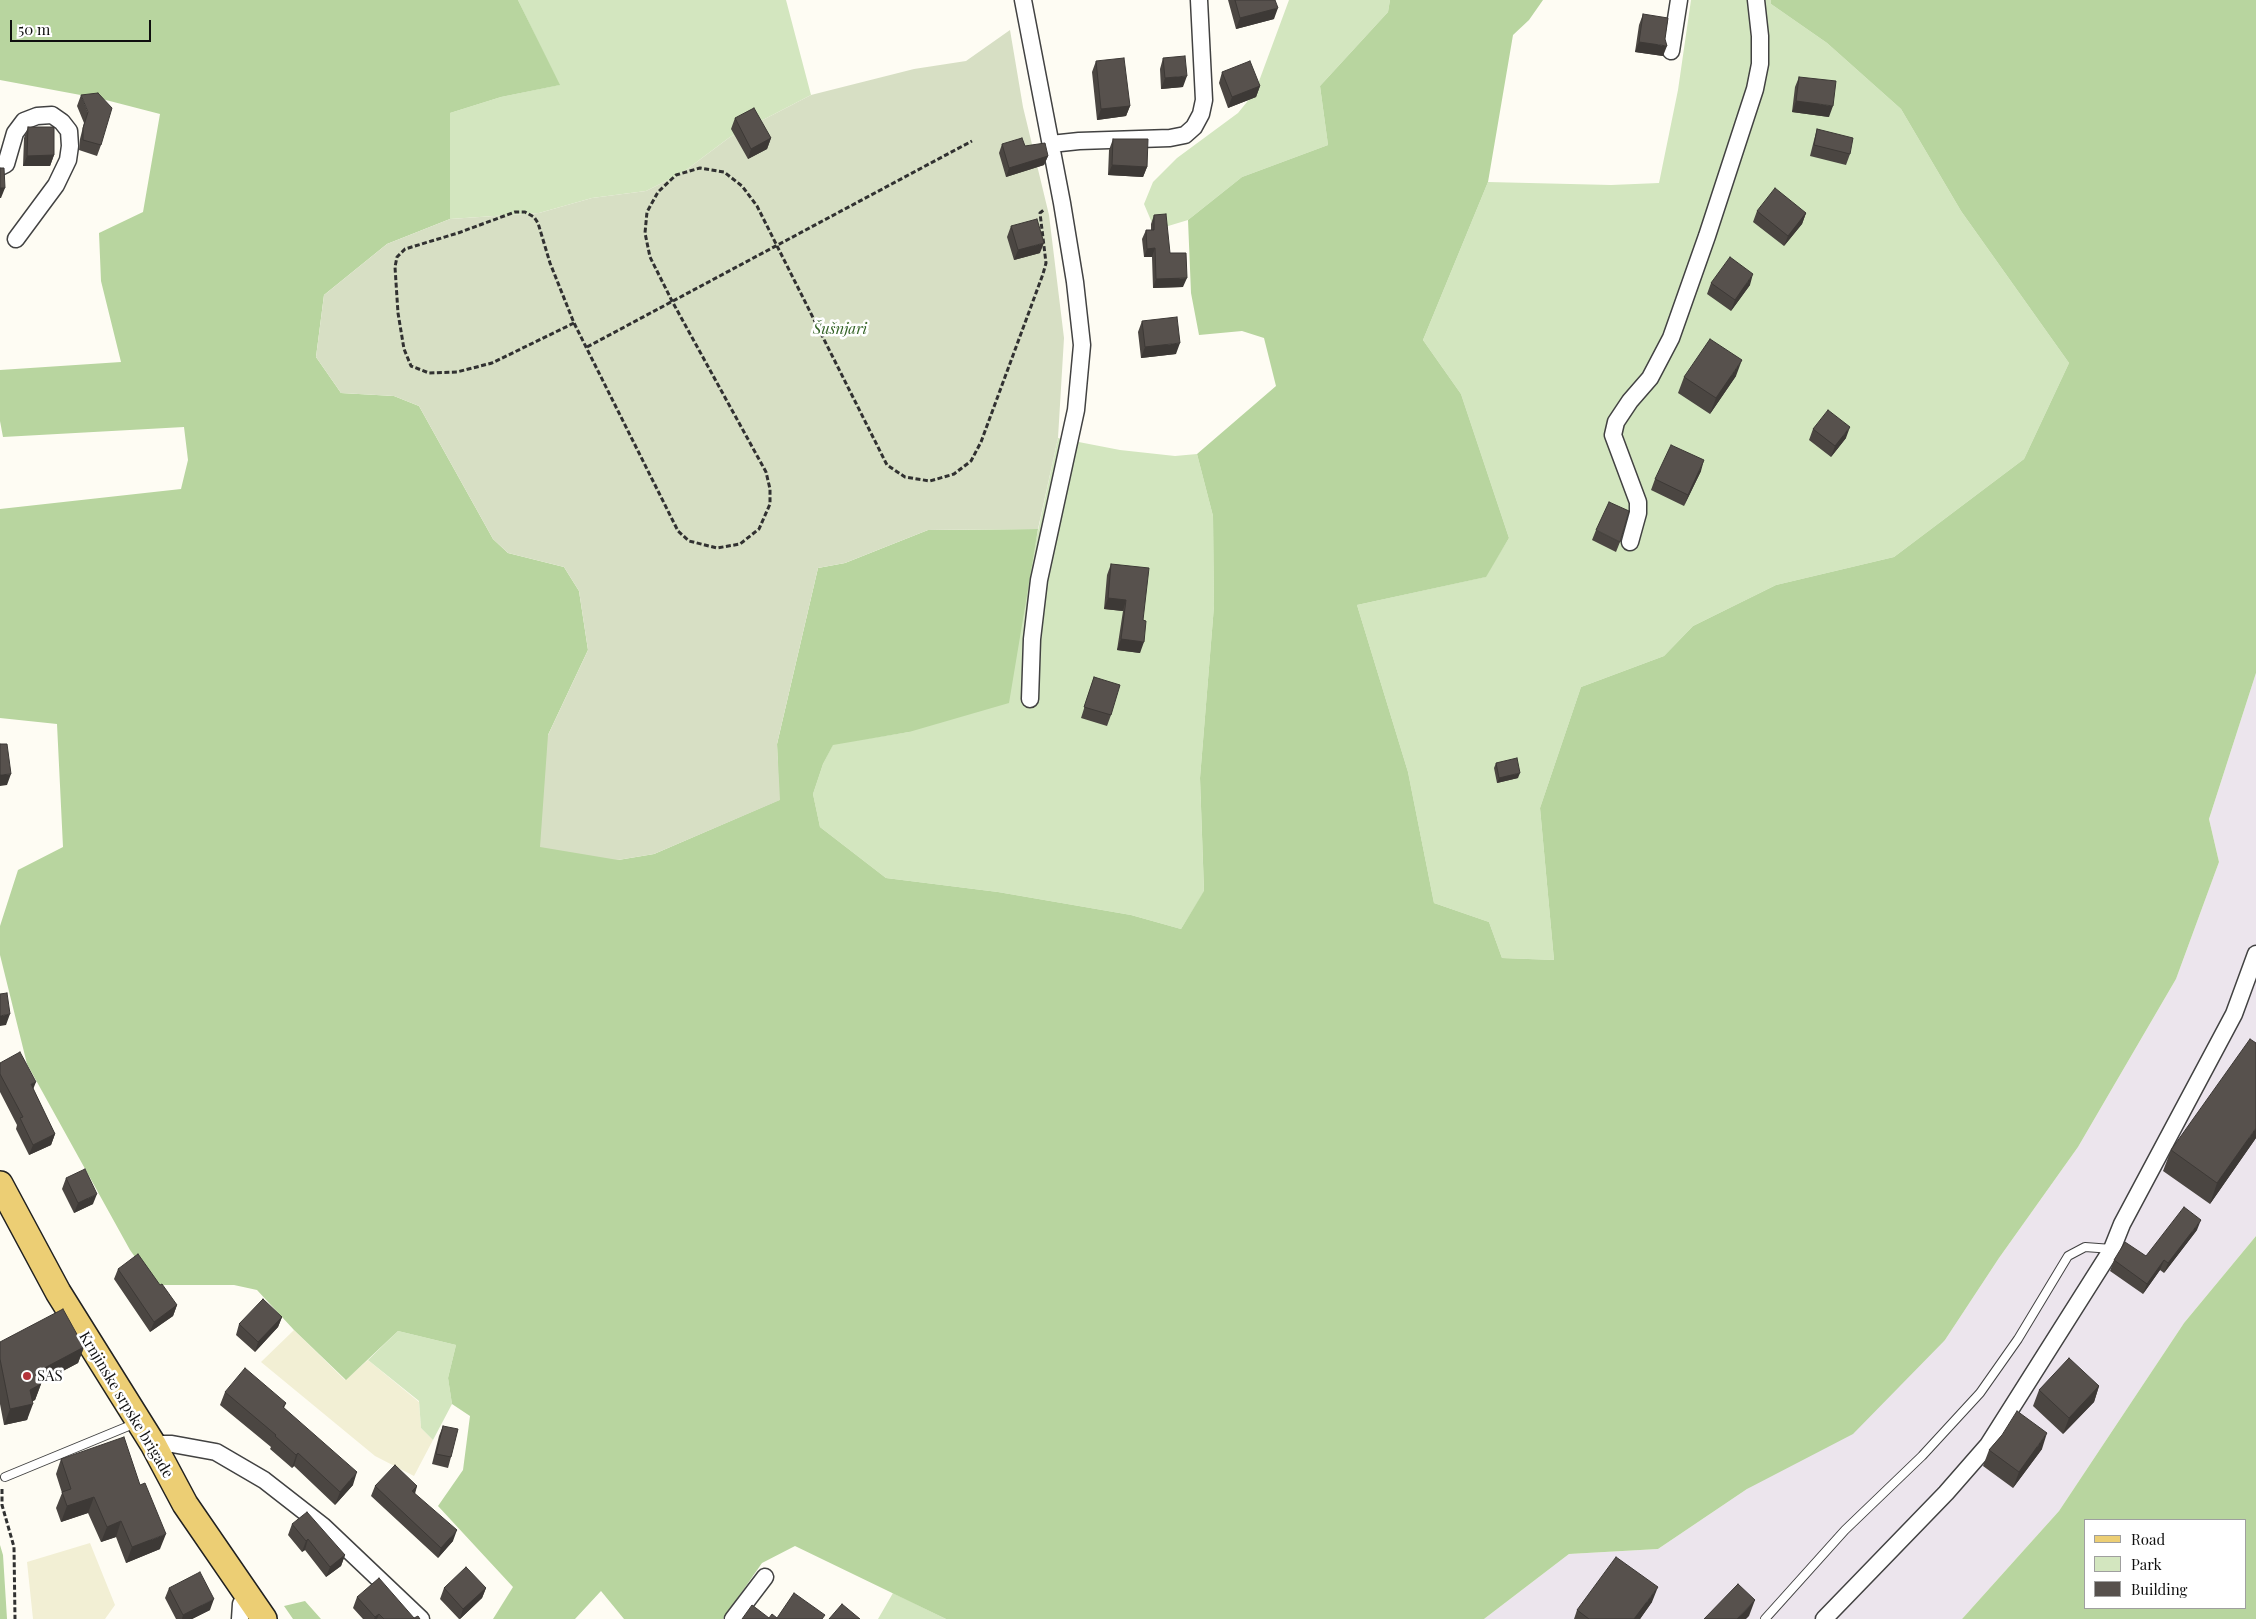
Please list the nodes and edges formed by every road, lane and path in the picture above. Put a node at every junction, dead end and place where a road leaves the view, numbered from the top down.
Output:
1 (1023, 0) edge
2 (1199, 0) edge
3 (1680, 0) edge
4 (1756, 0) edge
5 (1671, 51) dead end
6 (972, 141) dead end
7 (1051, 144) junction
8 (0, 167) edge
9 (1062, 203) junction
10 (16, 239) dead end
11 (775, 245) junction
12 (672, 301) junction
13 (574, 323) junction
14 (587, 348) junction
15 (1630, 542) dead end
16 (1030, 699) dead end
17 (2256, 954) edge
18 (0, 1184) edge
19 (2112, 1249) junction
20 (138, 1422) junction
21 (153, 1444) junction
22 (4, 1476) joint
23 (765, 1577) dead end
24 (246, 1594) junction
25 (15, 1619) edge
26 (240, 1619) edge
27 (264, 1619) edge
28 (421, 1619) edge
29 (732, 1619) edge
30 (1765, 1619) edge
31 (1824, 1619) edge

1 - 7 street
2 - 7 street
3 - 5 street
4 - 15 street
6 - 11 path
7 - 9 street
8 - 10 street
9 - 11 path
9 - 16 street
11 - 12 path
11 - 12 path
12 - 14 path
12 - 14 path
13 - 13 path
13 - 14 path
17 - 19 street
18 - 20 main road, Krnjinske srpske brigade
19 - 30 lane
19 - 31 street
20 - 21 main road, Krnjinske srpske brigade
20 - 22 lane
21 - 24 main road, Krnjinske srpske brigade
21 - 28 street
22 - 25 path
23 - 29 street
24 - 26 street
24 - 27 main road, Krnjinske srpske brigade

